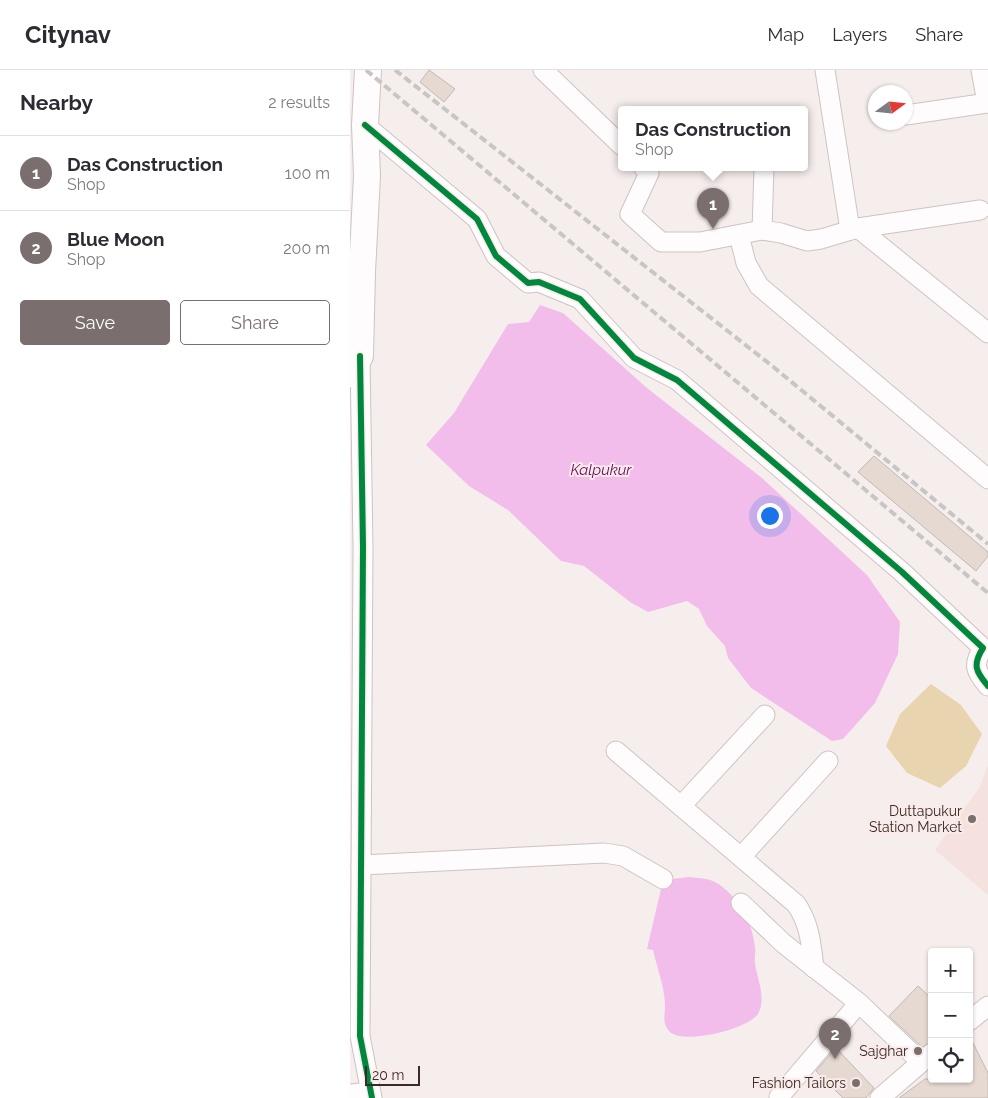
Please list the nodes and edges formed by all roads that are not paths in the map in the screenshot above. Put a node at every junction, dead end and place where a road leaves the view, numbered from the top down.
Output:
1 (368, 70) edge
2 (543, 70) edge
3 (825, 70) edge
4 (981, 70) edge
5 (987, 103) edge
6 (913, 114) edge
7 (365, 125) junction
8 (618, 142) edge
9 (648, 171) edge
10 (764, 171) edge
11 (980, 210) dead end
12 (854, 229) junction
13 (762, 230) junction
14 (738, 235) junction
15 (988, 333) edge
16 (355, 365) edge
17 (988, 479) edge
18 (988, 686) edge
19 (765, 716) dead end
20 (616, 751) dead end
21 (828, 761) dead end
22 (681, 806) junction
23 (741, 857) junction
24 (361, 865) junction
25 (663, 879) dead end
26 (355, 898) edge
27 (741, 902) dead end
28 (814, 968) junction
29 (859, 1004) junction
30 (988, 1006) edge
31 (973, 1017) edge
32 (926, 1057) edge
33 (350, 1094) edge
34 (371, 1095) edge
35 (779, 1097) dead end
36 (880, 1098) edge

1 - 7 main road
2 - 8 street
3 - 12 street
4 - 5 street
5 - 6 street
7 - 16 main road
7 - 18 street
9 - 14 street
10 - 13 street
11 - 12 street
12 - 13 street
12 - 15 street
13 - 14 street
14 - 17 street
16 - 24 street
19 - 22 street
20 - 22 street
21 - 23 street
22 - 23 street
23 - 28 street
24 - 25 street
24 - 26 street
26 - 34 street
27 - 28 street
28 - 29 street
29 - 32 street
29 - 35 street
30 - 31 street
32 - 36 street
33 - 34 street

